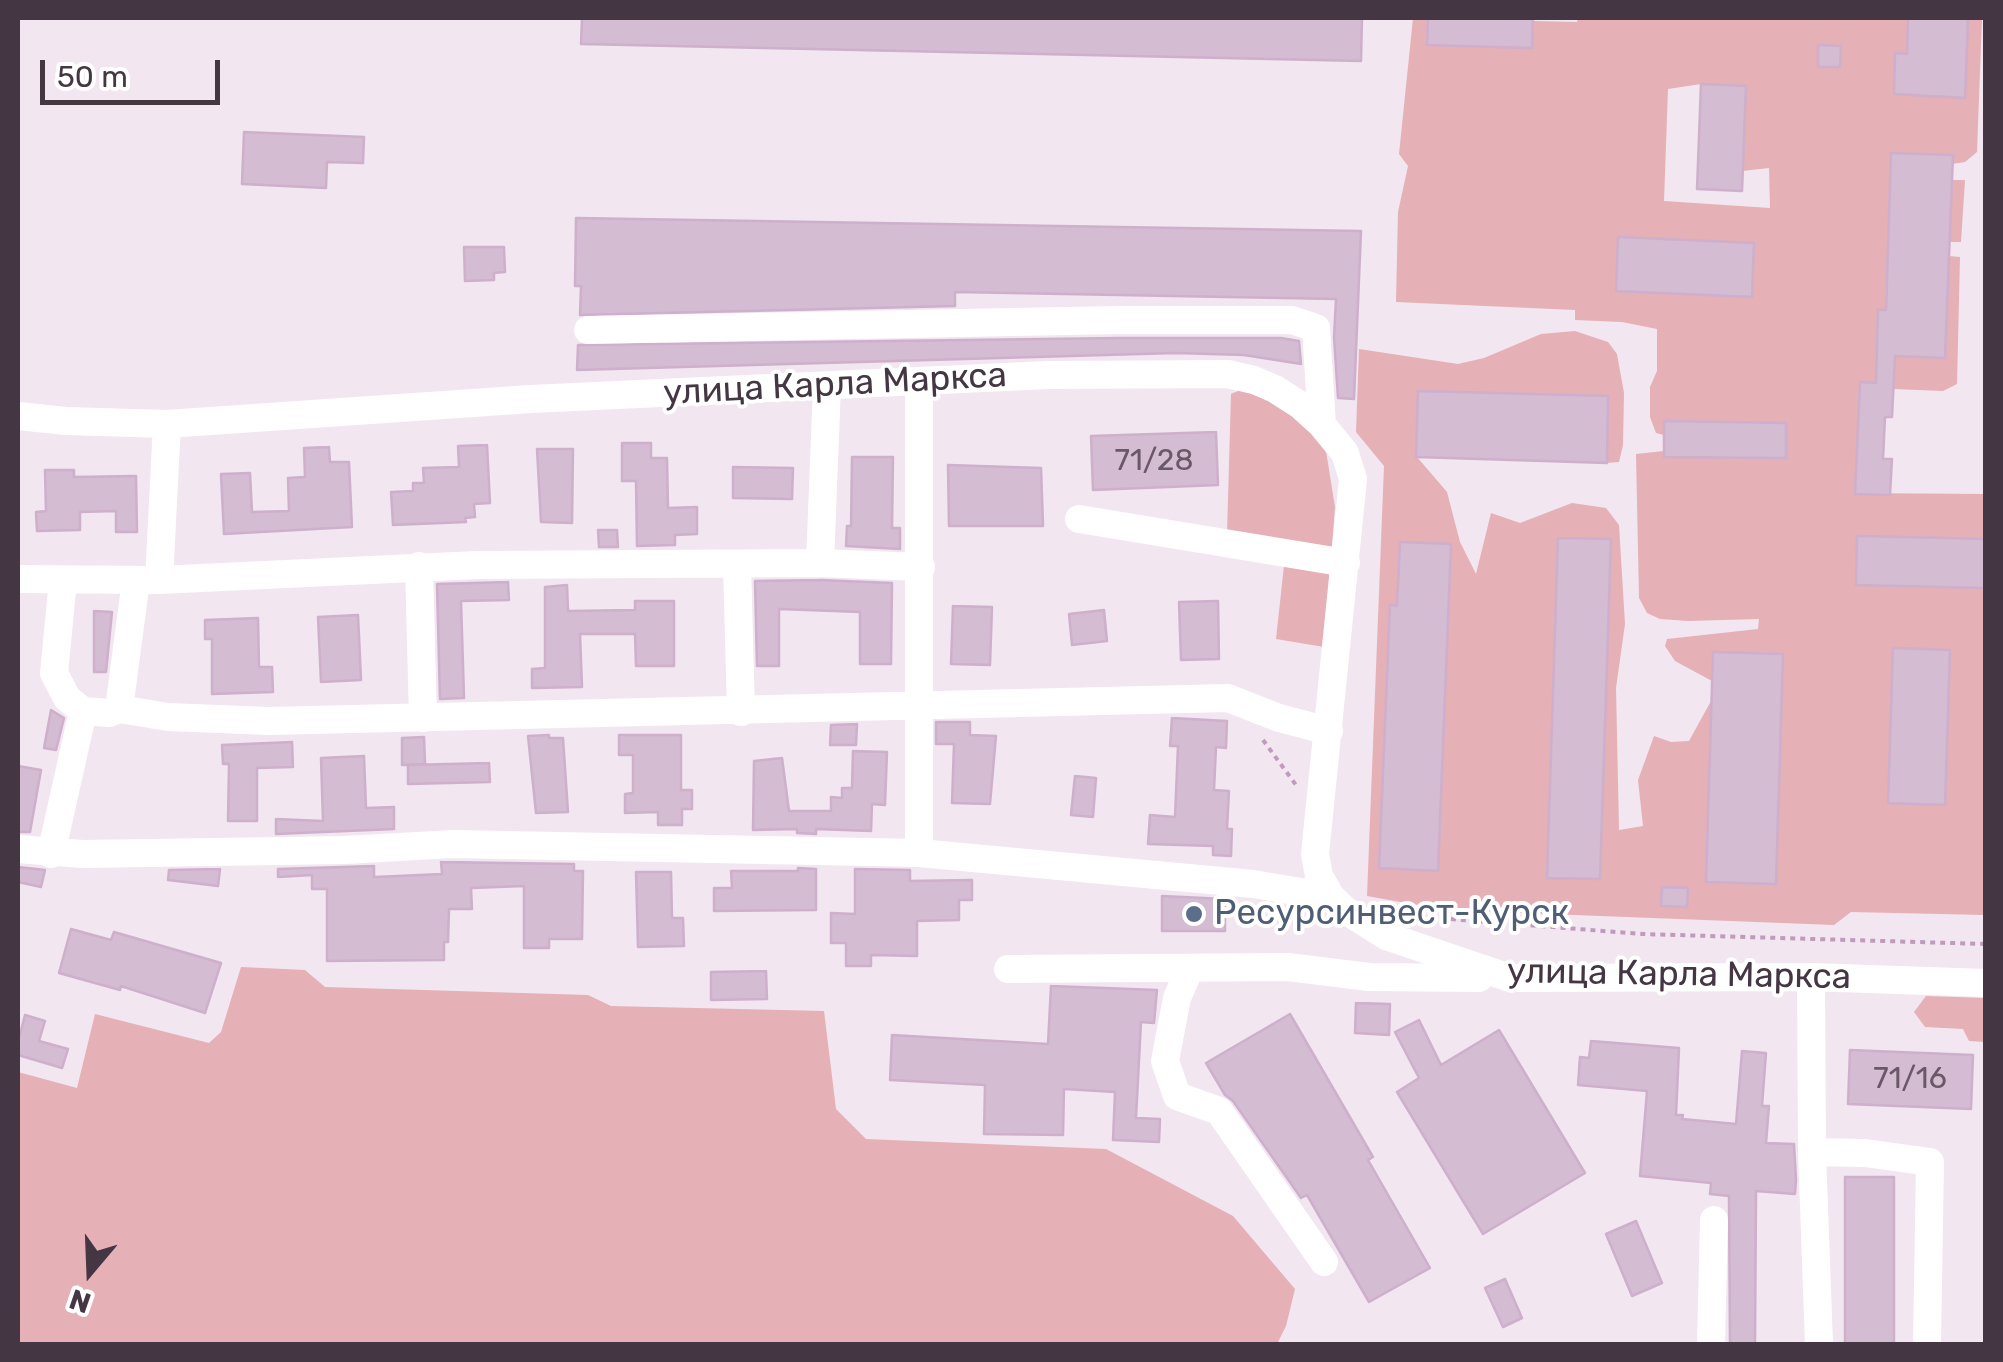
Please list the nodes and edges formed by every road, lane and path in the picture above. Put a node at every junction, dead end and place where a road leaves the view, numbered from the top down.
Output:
1 (588, 330) dead end
2 (919, 381) junction
3 (827, 386) junction
4 (18, 416) edge
5 (167, 424) junction
6 (1322, 425) junction
7 (1080, 519) dead end
8 (1346, 563) junction
9 (820, 564) junction
10 (737, 565) junction
11 (419, 566) junction
12 (920, 567) junction
13 (18, 579) edge
14 (62, 580) junction
15 (147, 580) junction
16 (918, 706) junction
17 (119, 709) junction
18 (83, 711) junction
19 (741, 712) junction
20 (423, 718) junction
21 (1329, 731) junction
22 (1260, 736) dead end
23 (1320, 813) junction
24 (18, 849) edge
25 (919, 853) junction
26 (51, 854) junction
27 (1330, 897) junction
28 (1411, 916) dead end
29 (1986, 944) edge
30 (1190, 968) junction
31 (1008, 969) dead end
32 (1811, 977) junction
33 (1510, 978) junction
34 (1986, 983) edge
35 (1812, 1152) junction
36 (1714, 1220) dead end
37 (1324, 1262) dead end
38 (1711, 1344) edge
39 (1819, 1344) edge
40 (1927, 1344) edge

1 - 6 street
2 - 3 street, улица Карла Маркса
2 - 6 street, улица Карла Маркса
2 - 12 street
3 - 5 street, улица Карла Маркса
3 - 9 street
4 - 5 street, улица Карла Маркса
5 - 15 street
6 - 8 street, улица Карла Маркса
7 - 8 street
8 - 21 street, улица Карла Маркса
9 - 10 street
9 - 12 street
10 - 11 street
10 - 19 street
11 - 15 street
11 - 20 street
12 - 16 street
13 - 14 street
14 - 15 street
14 - 18 street
15 - 17 street
16 - 19 street
16 - 21 street
16 - 25 street
17 - 18 street
17 - 20 street
18 - 26 street
19 - 20 street
21 - 23 street, улица Карла Маркса
22 - 23 path
23 - 27 street, улица Карла Маркса
24 - 26 street, улица Карла Маркса
25 - 26 street, улица Карла Маркса
25 - 27 street, улица Карла Маркса
27 - 33 street, улица Карла Маркса
28 - 29 path
30 - 31 street
30 - 33 street
30 - 37 street
32 - 33 street, улица Карла Маркса
32 - 34 street, улица Карла Маркса
32 - 35 street
35 - 39 street
35 - 40 street
36 - 38 street

